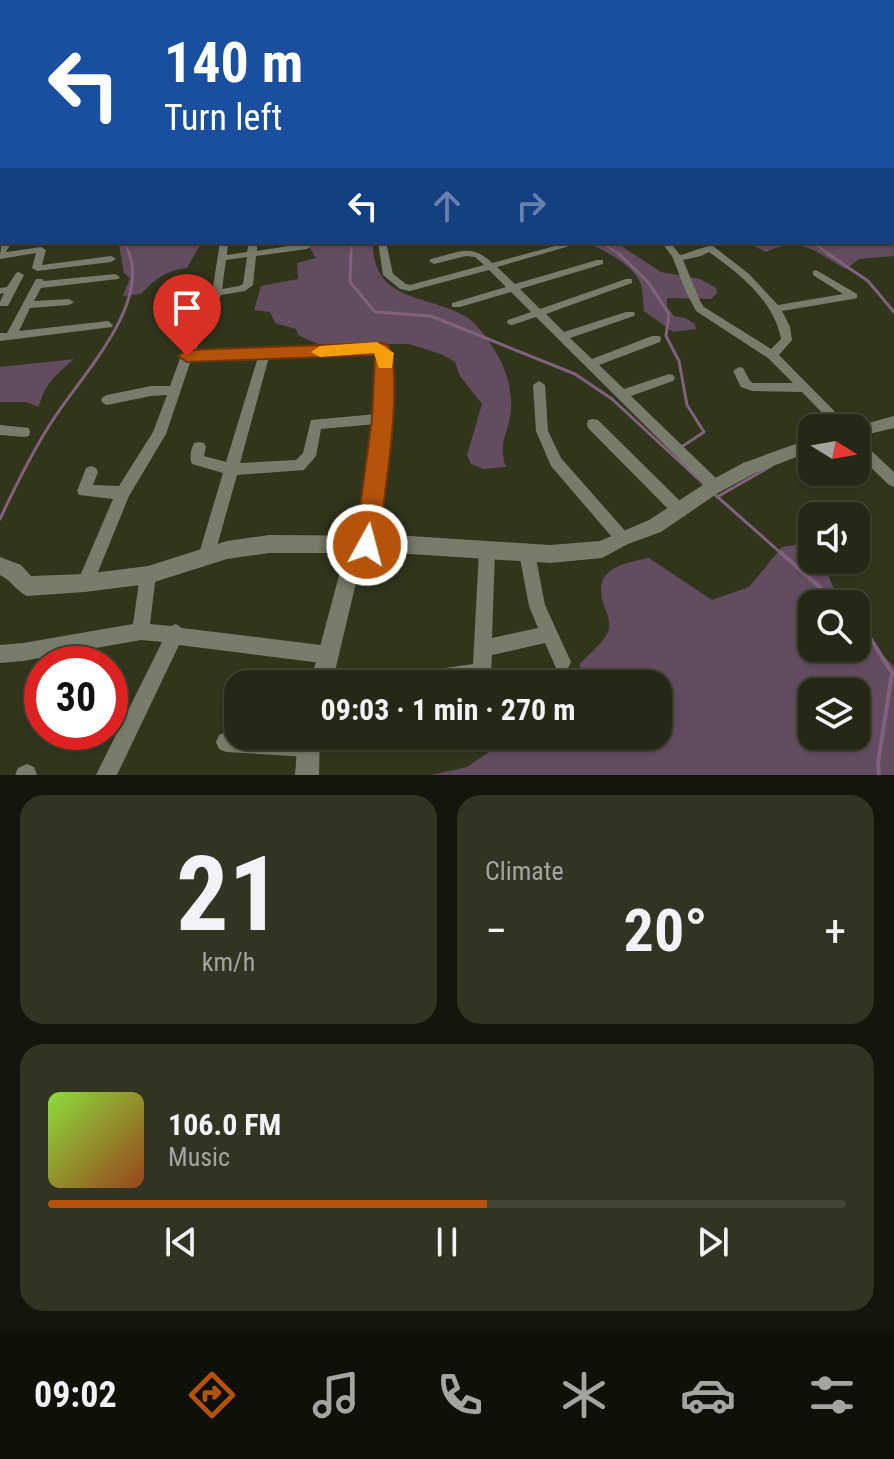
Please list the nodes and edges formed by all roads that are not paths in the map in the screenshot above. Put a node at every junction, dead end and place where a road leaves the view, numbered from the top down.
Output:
1 (224, 244) edge
2 (253, 244) edge
3 (382, 244) edge
4 (572, 244) edge
5 (667, 244) edge
6 (717, 244) edge
7 (307, 246) dead end
8 (710, 248) junction
9 (252, 254) junction
10 (0, 255) edge
11 (224, 258) junction
12 (678, 258) junction
13 (111, 259) dead end
14 (434, 261) dead end
15 (600, 262) dead end
16 (45, 267) junction
17 (492, 267) junction
18 (816, 273) dead end
19 (19, 275) dead end
20 (115, 277) dead end
21 (629, 281) dead end
22 (37, 285) junction
23 (514, 288) junction
24 (6, 290) edge
25 (217, 293) junction
26 (69, 302) dead end
27 (4, 304) dead end
28 (27, 305) junction
29 (456, 305) dead end
30 (774, 309) junction
31 (540, 313) junction
32 (630, 314) dead end
33 (512, 322) dead end
34 (108, 325) dead end
35 (6, 336) edge
36 (564, 336) junction
37 (656, 339) dead end
38 (264, 355) junction
39 (772, 355) junction
40 (187, 356) junction
41 (591, 364) junction
42 (739, 371) dead end
43 (669, 378) dead end
44 (539, 385) dead end
45 (806, 388) junction
46 (176, 390) junction
47 (624, 394) junction
48 (107, 400) dead end
49 (831, 414) edge
50 (382, 419) junction
51 (894, 422) edge
52 (593, 424) dead end
53 (870, 428) edge
54 (0, 430) edge
55 (24, 432) dead end
56 (199, 447) dead end
57 (798, 449) edge
58 (870, 458) edge
59 (231, 469) junction
60 (91, 472) dead end
61 (894, 481) edge
62 (711, 488) junction
63 (123, 493) junction
64 (680, 511) junction
65 (622, 538) junction
66 (361, 545) junction
67 (487, 551) junction
68 (527, 553) junction
69 (206, 557) junction
70 (0, 566) edge
71 (148, 575) junction
72 (85, 583) junction
73 (141, 631) junction
74 (176, 633) junction
75 (548, 634) junction
76 (485, 648) junction
77 (0, 654) edge
78 (329, 655) junction
79 (562, 662) dead end
80 (325, 670) edge
81 (483, 670) edge
82 (308, 750) edge
83 (106, 775) edge
84 (307, 775) edge

1 - 11 street
2 - 9 street
3 - 17 street
4 - 17 street
5 - 12 street
6 - 8 street
7 - 9 street
8 - 12 street
8 - 30 street
9 - 11 street
9 - 25 street
10 - 16 street
11 - 25 street
12 - 39 street
13 - 16 street
14 - 17 street
15 - 23 street
16 - 22 street
17 - 23 street
18 - 30 street
19 - 24 street
20 - 22 street
21 - 31 street
22 - 28 street
23 - 29 street
23 - 31 street
24 - 27 street
25 - 40 street
26 - 28 street
28 - 35 street
30 - 39 street
31 - 33 street
31 - 36 street
32 - 36 street
34 - 35 street
36 - 41 street
37 - 41 street
38 - 40 street
38 - 50 street
38 - 59 street
39 - 45 street
40 - 46 street
41 - 47 street
42 - 45 street
43 - 47 street
44 - 65 street
45 - 49 street
46 - 48 street
46 - 63 street
47 - 62 street
50 - 59 street
50 - 66 street
51 - 53 street
52 - 64 street
54 - 55 street
56 - 59 street
57 - 62 street
58 - 61 street
59 - 69 street
60 - 63 street
62 - 64 street
63 - 72 street
64 - 65 street
65 - 68 street
66 - 67 street
66 - 69 street
66 - 78 street
67 - 68 street
67 - 76 street
68 - 75 street
69 - 71 street
70 - 72 street
71 - 72 street
71 - 73 street
73 - 74 street
73 - 77 street
74 - 78 street
74 - 83 street
75 - 76 street
75 - 79 street
76 - 81 street
78 - 80 street
82 - 84 street

